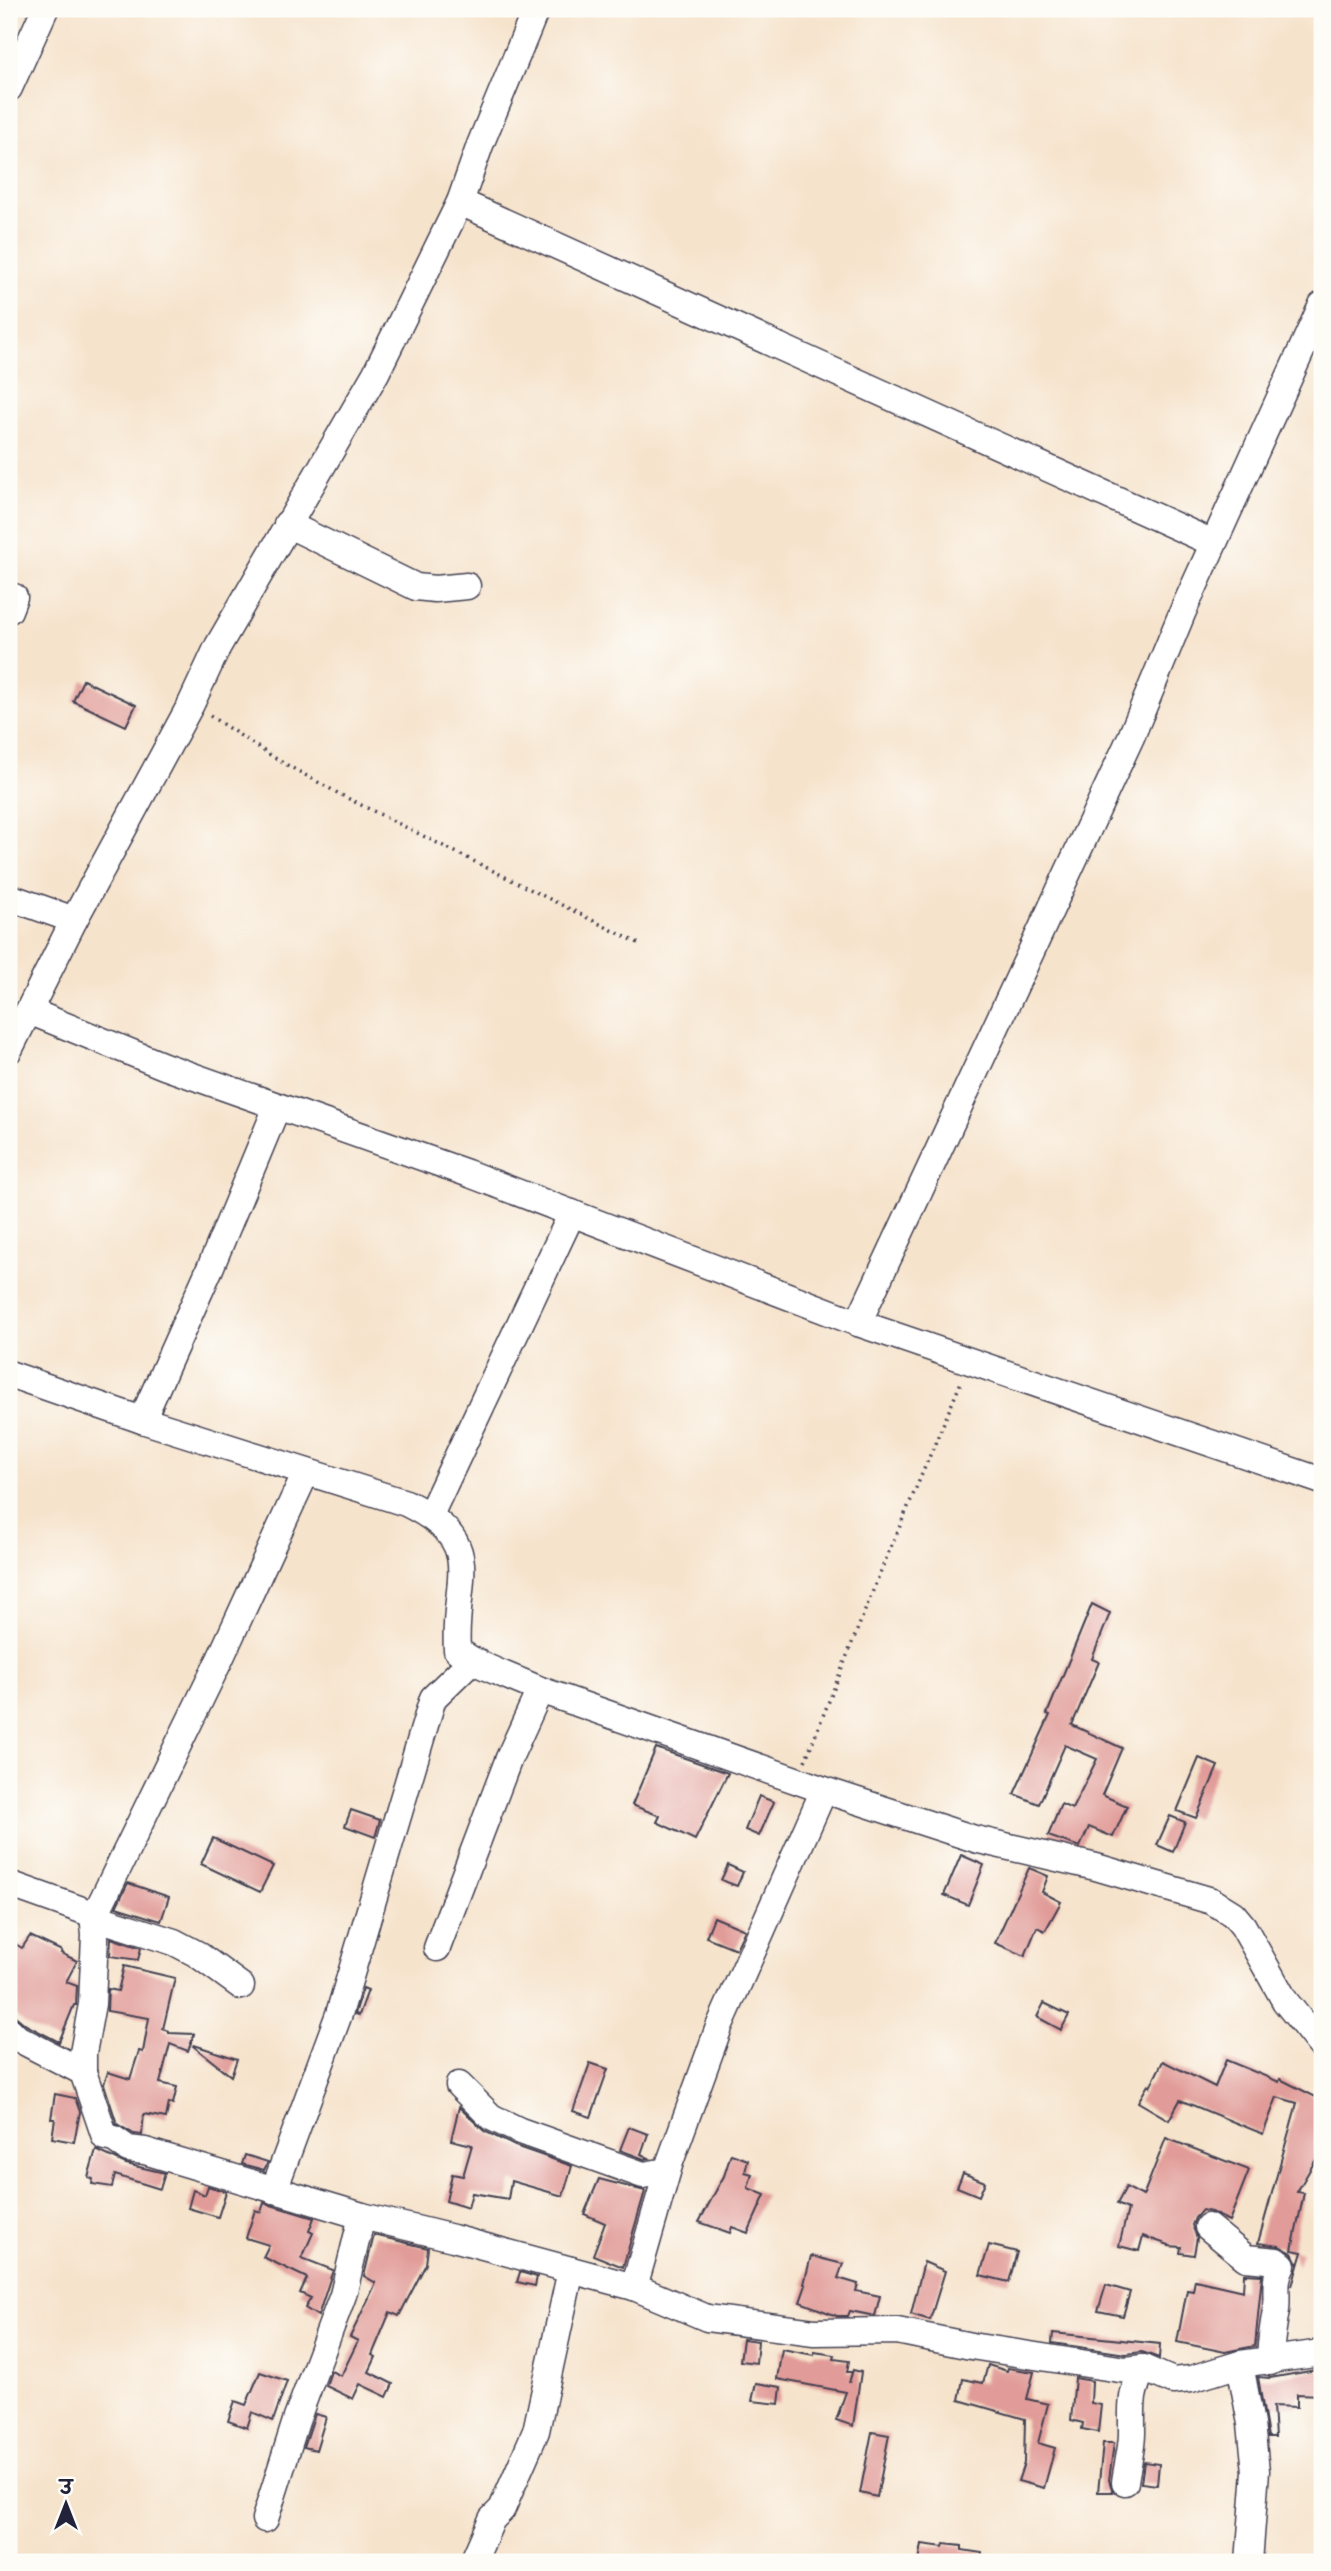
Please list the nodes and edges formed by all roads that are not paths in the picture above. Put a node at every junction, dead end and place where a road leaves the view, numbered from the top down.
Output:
1 (45, 9) edge
2 (536, 9) edge
3 (9, 86) edge
4 (460, 202) junction
5 (1322, 305) edge
6 (287, 524) junction
7 (1213, 543) junction
8 (467, 586) dead end
9 (9, 897) edge
10 (74, 920) junction
11 (29, 1011) junction
12 (9, 1050) edge
13 (277, 1107) junction
14 (572, 1213) junction
15 (858, 1323) junction
16 (9, 1374) edge
17 (142, 1420) junction
18 (306, 1472) junction
19 (1322, 1480) edge
20 (430, 1515) junction
21 (471, 1661) junction
22 (540, 1689) junction
23 (824, 1790) junction
24 (9, 1884) edge
25 (94, 1916) junction
26 (437, 1948) dead end
27 (241, 1986) dead end
28 (9, 2030) edge
29 (1322, 2046) edge
30 (83, 2072) junction
31 (459, 2085) dead end
32 (667, 2171) junction
33 (274, 2190) junction
34 (362, 2216) junction
35 (1208, 2227) dead end
36 (571, 2270) junction
37 (634, 2287) junction
38 (1322, 2353) edge
39 (1270, 2362) junction
40 (1240, 2364) junction
41 (1143, 2368) junction
42 (1125, 2482) dead end
43 (265, 2519) dead end
44 (473, 2562) edge
45 (1249, 2562) edge

1 - 3 street
2 - 4 street
4 - 6 street
4 - 7 street
5 - 7 street
6 - 8 street
6 - 10 street
7 - 15 street
9 - 10 street
10 - 11 street
11 - 12 street
11 - 13 street
13 - 14 street
13 - 17 street
14 - 15 street
14 - 20 street
15 - 19 street
16 - 17 street
17 - 18 street
18 - 20 street
18 - 25 street
20 - 21 street
21 - 22 street
21 - 33 street
22 - 23 street
22 - 26 street
23 - 29 street
23 - 32 street
24 - 25 street
25 - 27 street
25 - 30 street
28 - 30 street
30 - 33 street
31 - 32 street
32 - 37 street
33 - 34 street
34 - 36 street
34 - 43 street
35 - 39 street
36 - 37 street
36 - 44 street
37 - 41 street
38 - 39 street
39 - 40 street
40 - 41 street
40 - 45 street
41 - 42 street

